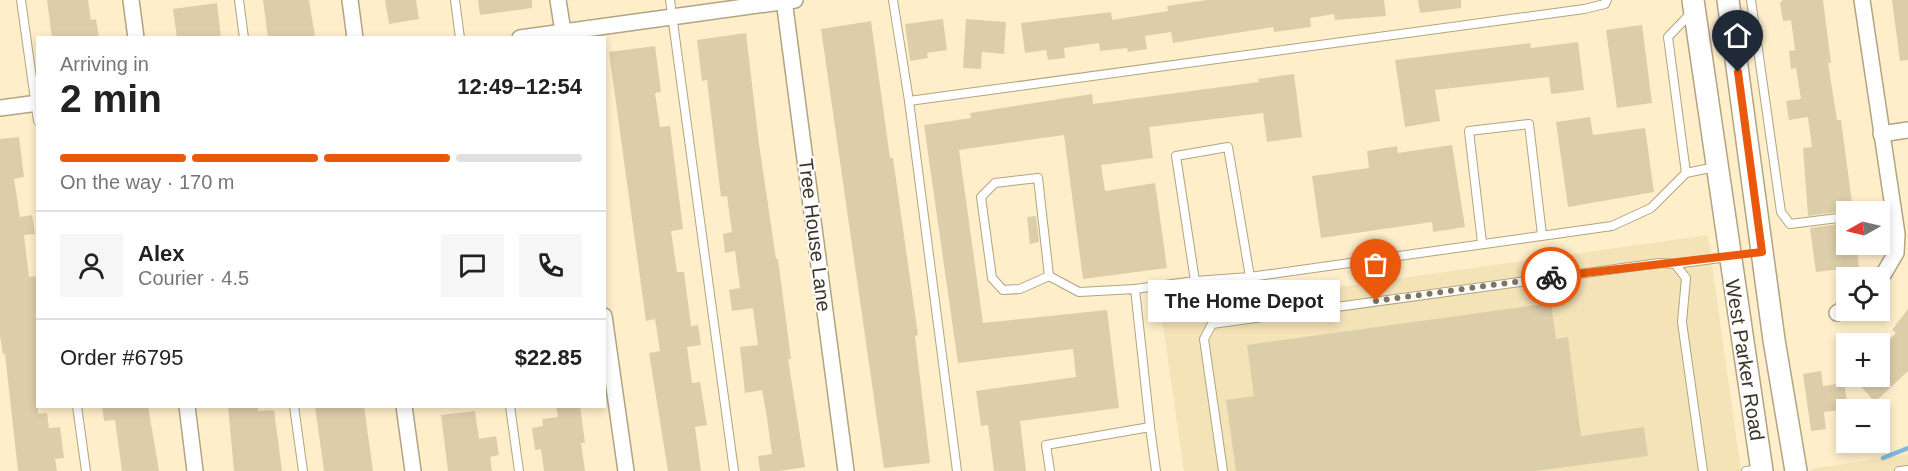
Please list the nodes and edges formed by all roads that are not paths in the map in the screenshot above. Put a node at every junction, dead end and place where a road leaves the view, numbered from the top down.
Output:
1 (21, 0) edge
2 (131, 0) edge
3 (239, 0) edge
4 (350, 0) edge
5 (455, 0) edge
6 (558, 0) edge
7 (670, 0) edge
8 (788, 0) edge
9 (893, 0) edge
10 (1607, 0) edge
11 (1728, 0) edge
12 (1751, 0) edge
13 (1862, 0) edge
14 (1694, 5) edge
15 (672, 17) junction
16 (563, 35) edge
17 (136, 36) edge
18 (244, 36) edge
19 (355, 36) edge
20 (460, 36) edge
21 (909, 101) junction
22 (36, 104) edge
23 (0, 108) edge
24 (1908, 130) edge
25 (1881, 134) junction
26 (1750, 162) junction
27 (1716, 166) junction
28 (1686, 173) junction
29 (1885, 201) edge
30 (1836, 219) edge
31 (1890, 228) edge
32 (1542, 235) junction
33 (1482, 243) junction
34 (1762, 252) junction
35 (1729, 257) junction
36 (1674, 264) junction
37 (1888, 267) edge
38 (1048, 276) junction
39 (1250, 277) junction
40 (1195, 280) junction
41 (1135, 290) junction
42 (606, 330) edge
43 (77, 408) edge
44 (187, 408) edge
45 (294, 408) edge
46 (404, 408) edge
47 (510, 408) edge
48 (1150, 427) junction
49 (1757, 470) edge
50 (1908, 470) edge
51 (86, 471) edge
52 (195, 471) edge
53 (303, 471) edge
54 (413, 471) edge
55 (519, 471) edge
56 (626, 471) edge
57 (734, 471) edge
58 (846, 471) edge
59 (957, 471) edge
60 (1050, 471) edge
61 (1156, 471) edge
62 (1223, 471) edge
63 (1703, 471) edge
64 (1796, 471) edge
65 (1899, 471) edge

1 - 22 lane
2 - 17 street
3 - 18 lane
4 - 19 street
5 - 20 lane
6 - 16 street
7 - 15 lane
8 - 15 street
8 - 58 street, Tree House Lane
9 - 21 lane
10 - 21 lane
11 - 26 main road, West Parker Road
12 - 30 lane
13 - 25 street
14 - 27 main road, West Parker Road
14 - 28 lane
15 - 16 street
15 - 57 lane
21 - 59 lane
22 - 23 street
24 - 25 street
25 - 29 street
26 - 27 main road
26 - 34 main road, West Parker Road
27 - 28 lane
27 - 35 main road, West Parker Road
28 - 32 lane
31 - 37 street
32 - 33 lane
32 - 33 lane
33 - 39 lane
34 - 35 main road
34 - 64 main road, West Parker Road
35 - 36 lane
35 - 49 main road, West Parker Road
36 - 62 lane
36 - 63 lane
38 - 38 lane
38 - 41 lane
39 - 40 lane
39 - 40 lane
40 - 41 lane
41 - 48 lane
42 - 56 street
43 - 51 lane
44 - 52 street
45 - 53 lane
46 - 54 street
47 - 55 lane
48 - 60 lane
48 - 61 lane
50 - 65 lane

